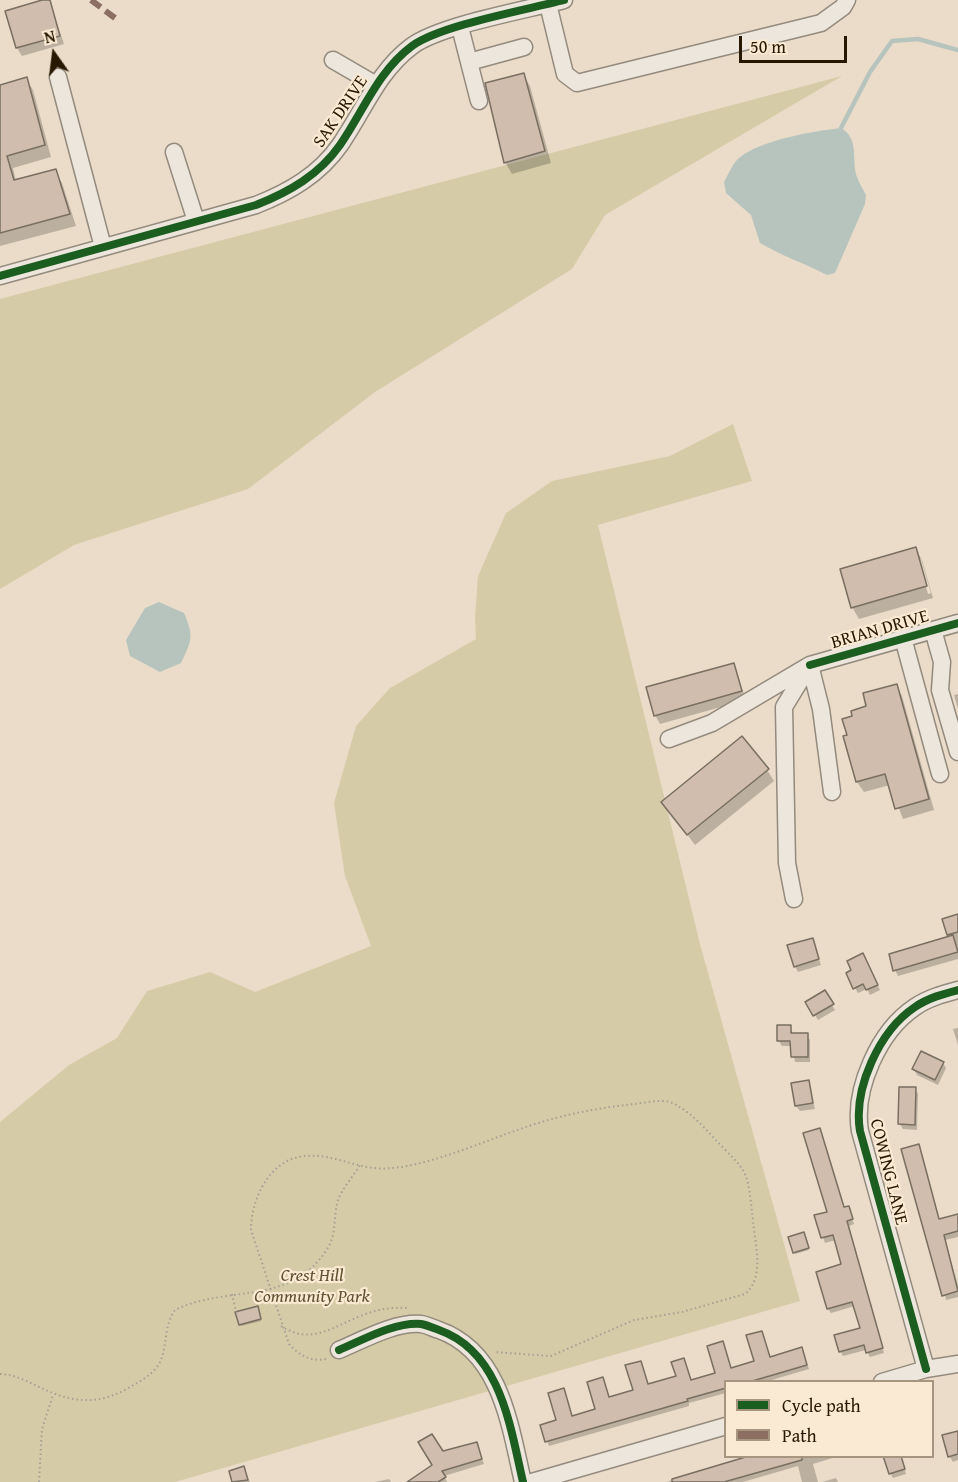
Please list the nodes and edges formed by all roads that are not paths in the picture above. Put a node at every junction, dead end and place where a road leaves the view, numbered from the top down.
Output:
1 (847, 0) edge
2 (548, 3) edge
3 (460, 27) junction
4 (524, 47) dead end
5 (333, 60) dead end
6 (469, 62) junction
7 (58, 77) dead end
8 (376, 85) junction
9 (479, 101) dead end
10 (174, 152) dead end
11 (196, 221) junction
12 (104, 247) junction
13 (0, 276) edge
14 (958, 623) edge
15 (933, 630) junction
16 (903, 638) junction
17 (810, 665) junction
18 (669, 739) dead end
19 (958, 752) edge
20 (940, 774) dead end
21 (832, 792) dead end
22 (794, 899) dead end
23 (958, 990) edge
24 (339, 1350) road end
25 (958, 1364) edge
26 (926, 1369) junction
27 (889, 1380) edge
28 (724, 1427) edge
29 (523, 1482) edge
30 (532, 1482) edge

1 - 2 street
2 - 3 street, SAK DRIVE
3 - 6 street
3 - 8 street, SAK DRIVE
4 - 6 street
5 - 8 street
6 - 9 street
7 - 12 street
8 - 11 street, SAK DRIVE
10 - 11 street
11 - 12 street, SAK DRIVE
12 - 13 street, SAK DRIVE
14 - 15 street, BRIAN DRIVE
15 - 16 street, BRIAN DRIVE
15 - 19 street
16 - 17 street, BRIAN DRIVE
16 - 20 street
17 - 18 street, BRIAN DRIVE
17 - 21 street
17 - 22 street
23 - 26 street, COWING LANE
24 - 29 street
25 - 26 street
26 - 27 street
28 - 30 street

